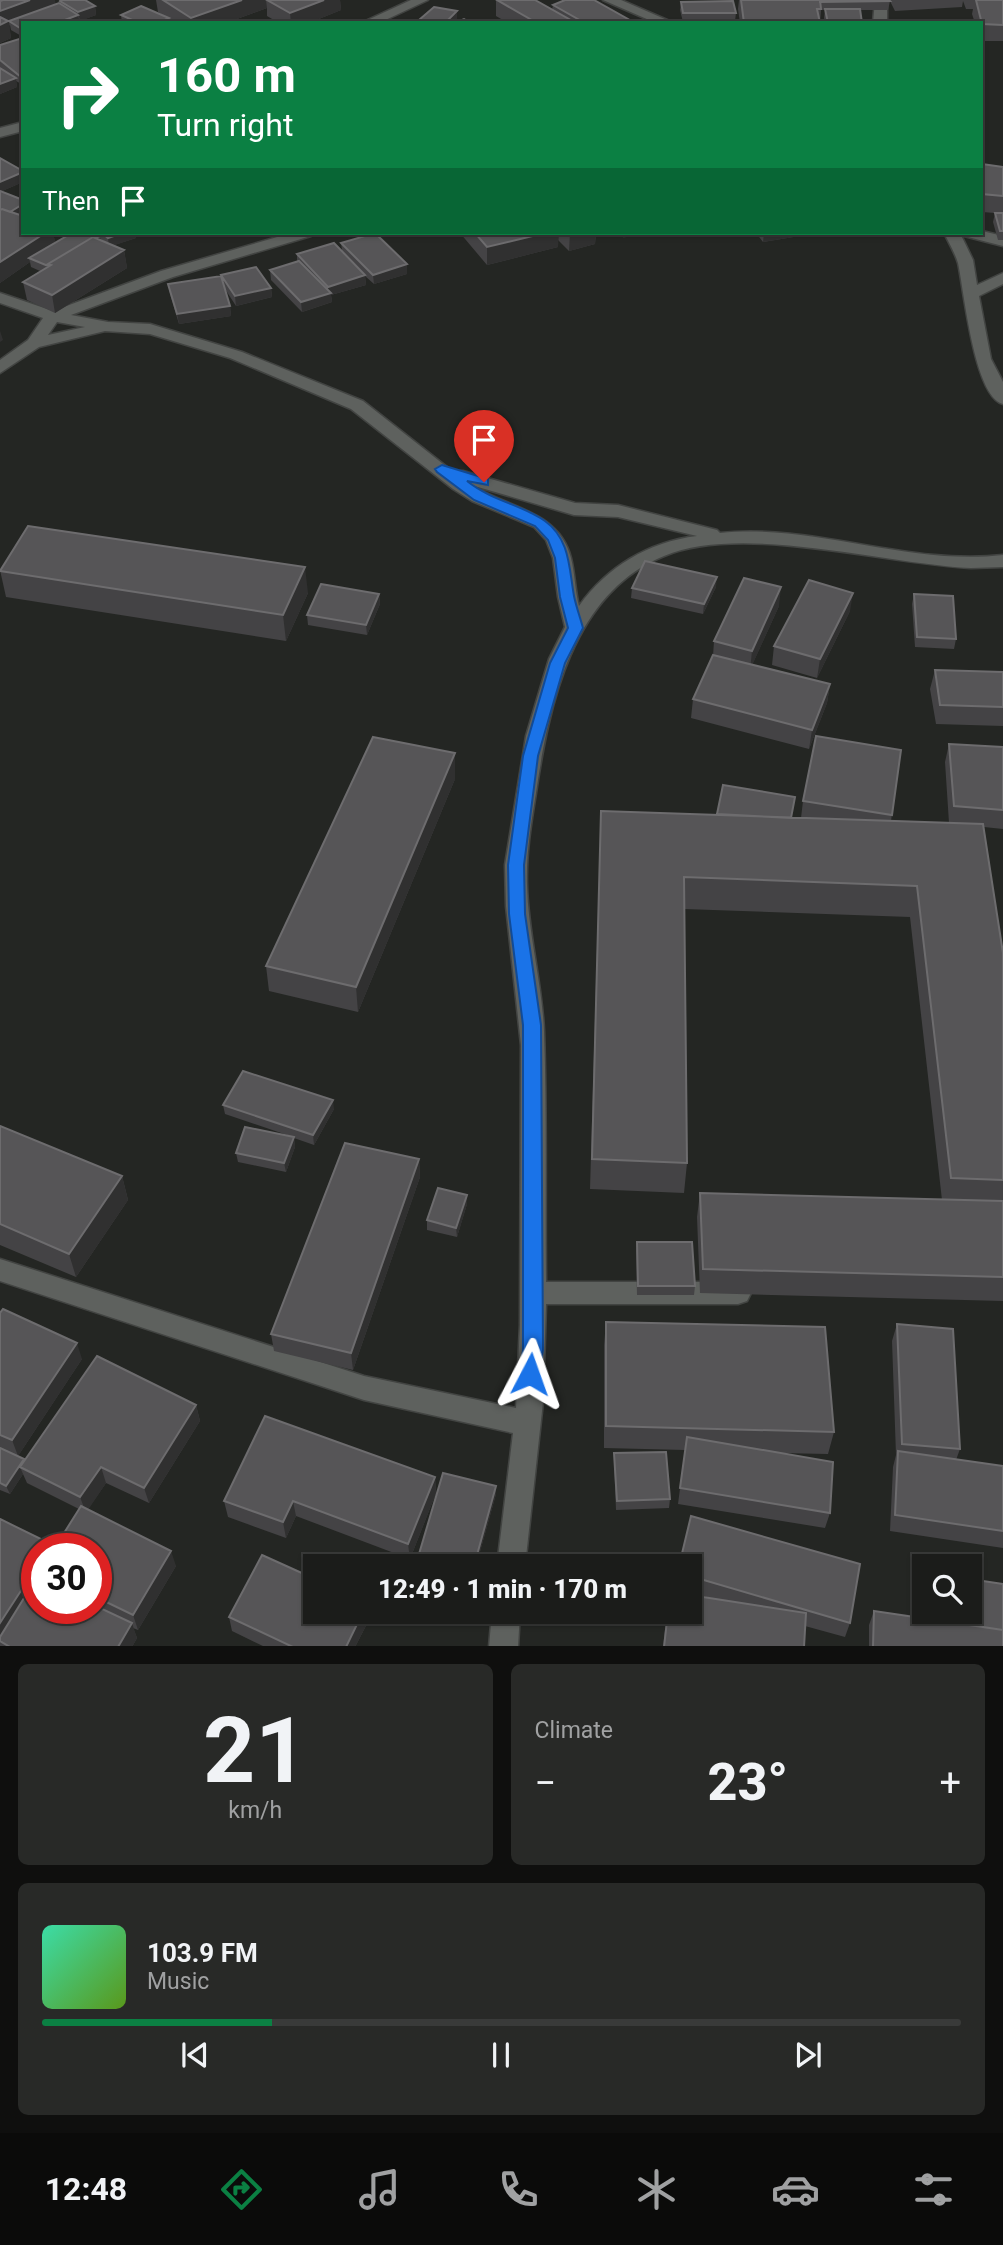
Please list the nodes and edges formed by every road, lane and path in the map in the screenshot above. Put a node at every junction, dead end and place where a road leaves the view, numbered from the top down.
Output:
1 (422, 0) edge
2 (609, 0) edge
3 (881, 0) edge
4 (372, 21) edge
5 (663, 21) edge
6 (880, 21) edge
7 (21, 127) edge
8 (0, 132) edge
9 (299, 235) edge
10 (953, 235) edge
11 (978, 235) edge
12 (1003, 241) edge
13 (1003, 278) edge
14 (971, 294) junction
15 (0, 298) edge
16 (53, 316) junction
17 (108, 327) junction
18 (34, 343) junction
19 (0, 368) edge
20 (1003, 399) edge
21 (442, 469) junction
22 (722, 537) junction
23 (1003, 561) edge
24 (575, 628) junction
25 (0, 1270) edge
26 (533, 1293) junction
27 (768, 1293) edge
28 (526, 1423) junction
29 (511, 1554) edge
30 (505, 1624) edge
31 (503, 1646) edge

1 - 4 street
2 - 5 street
3 - 6 street
7 - 8 street
9 - 16 street
10 - 14 street
11 - 12 street
13 - 14 street
14 - 20 street
15 - 16 street
16 - 17 street
16 - 18 street
17 - 18 street
17 - 21 street
18 - 19 street
21 - 22 street
21 - 24 street
22 - 23 street
22 - 24 street
24 - 26 street
25 - 28 street
26 - 27 street
26 - 28 street
28 - 29 street
30 - 31 street

